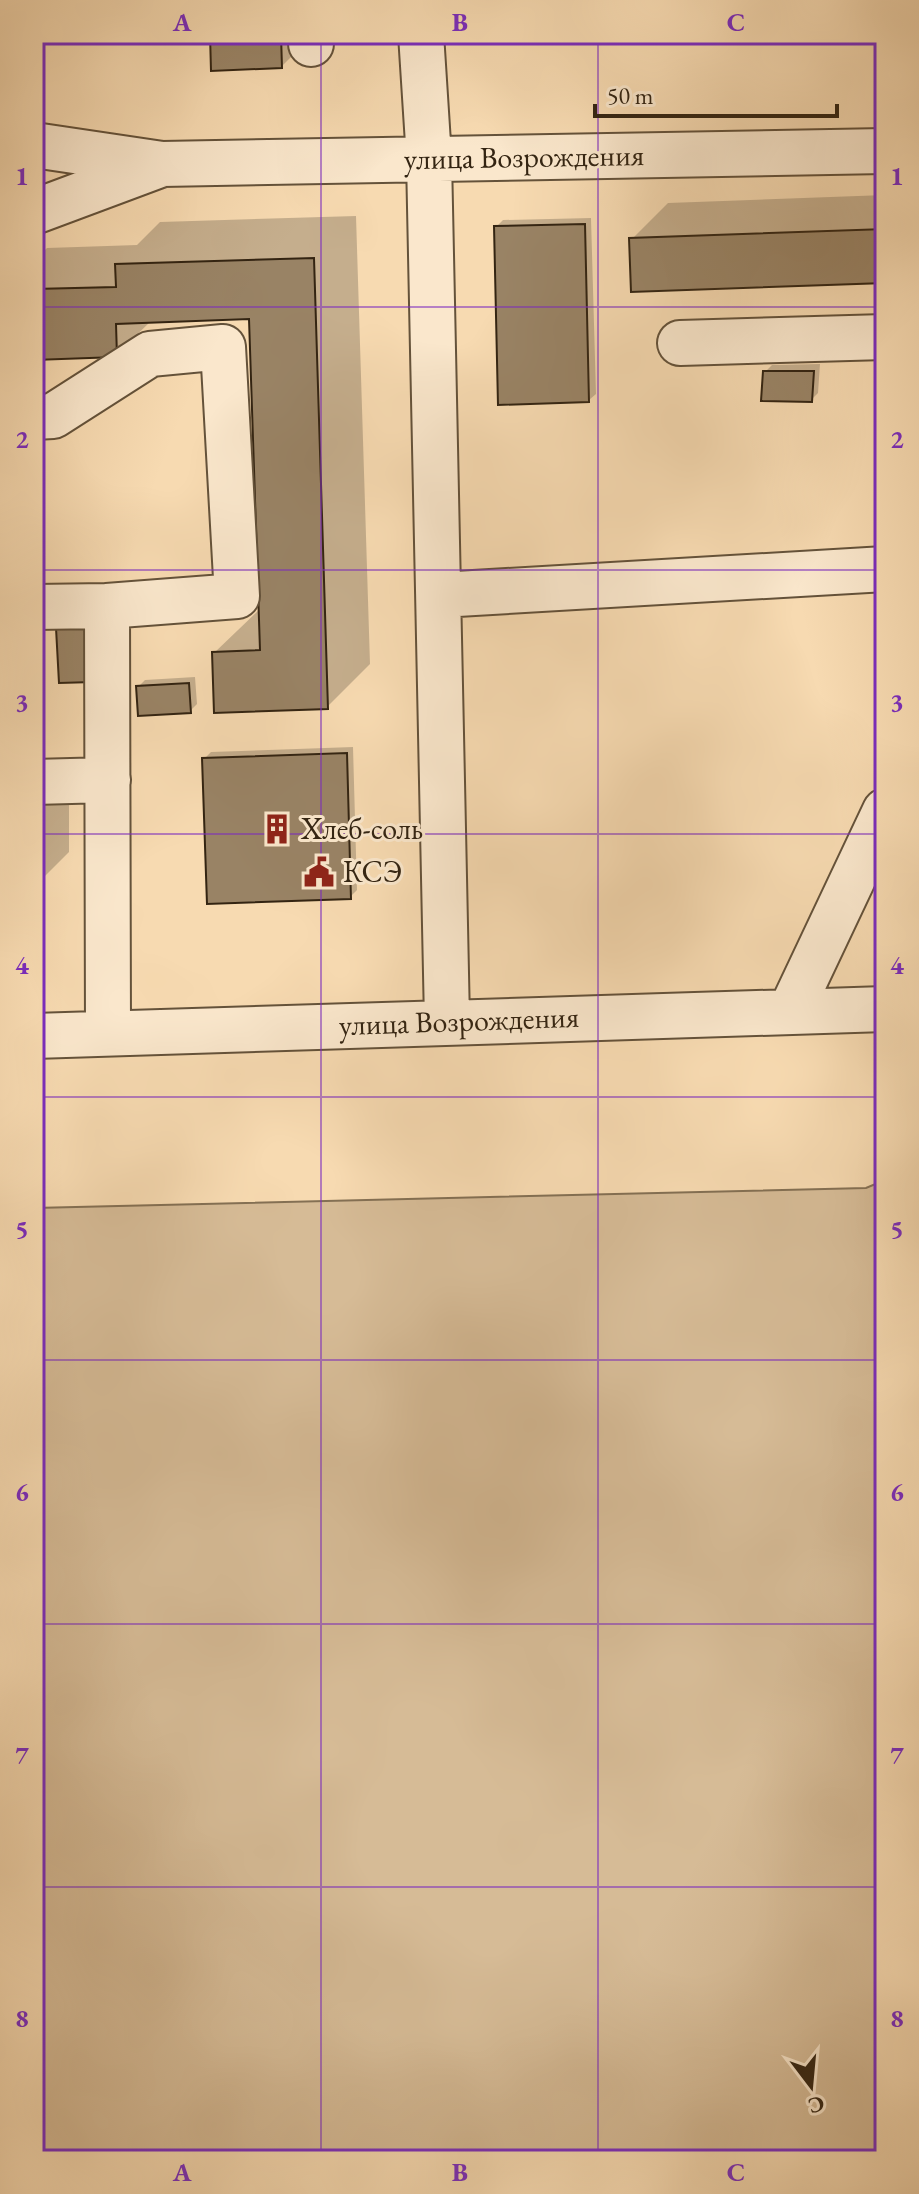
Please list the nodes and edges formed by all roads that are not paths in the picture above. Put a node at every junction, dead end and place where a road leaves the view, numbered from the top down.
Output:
1 (421, 34) edge
2 (34, 145) edge
3 (885, 151) edge
4 (429, 159) junction
5 (162, 164) junction
6 (34, 212) edge
7 (885, 337) edge
8 (680, 343) dead end
9 (34, 417) edge
10 (885, 569) edge
11 (440, 595) junction
12 (107, 606) junction
13 (34, 607) edge
14 (108, 780) junction
15 (34, 782) edge
16 (885, 811) edge
17 (885, 1009) edge
18 (791, 1010) junction
19 (447, 1021) junction
20 (108, 1033) junction
21 (34, 1036) edge

1 - 4 street
2 - 5 street, улица Возрождения
3 - 4 street, улица Возрождения
4 - 5 street, улица Возрождения
4 - 11 street
5 - 6 street, улица Возрождения
7 - 8 street
9 - 12 street
10 - 11 street
11 - 19 street
12 - 13 street
12 - 14 street
14 - 15 street
14 - 20 street
16 - 18 street
17 - 18 street, улица Возрождения
18 - 19 street, улица Возрождения
19 - 20 street, улица Возрождения
20 - 21 street, улица Возрождения

